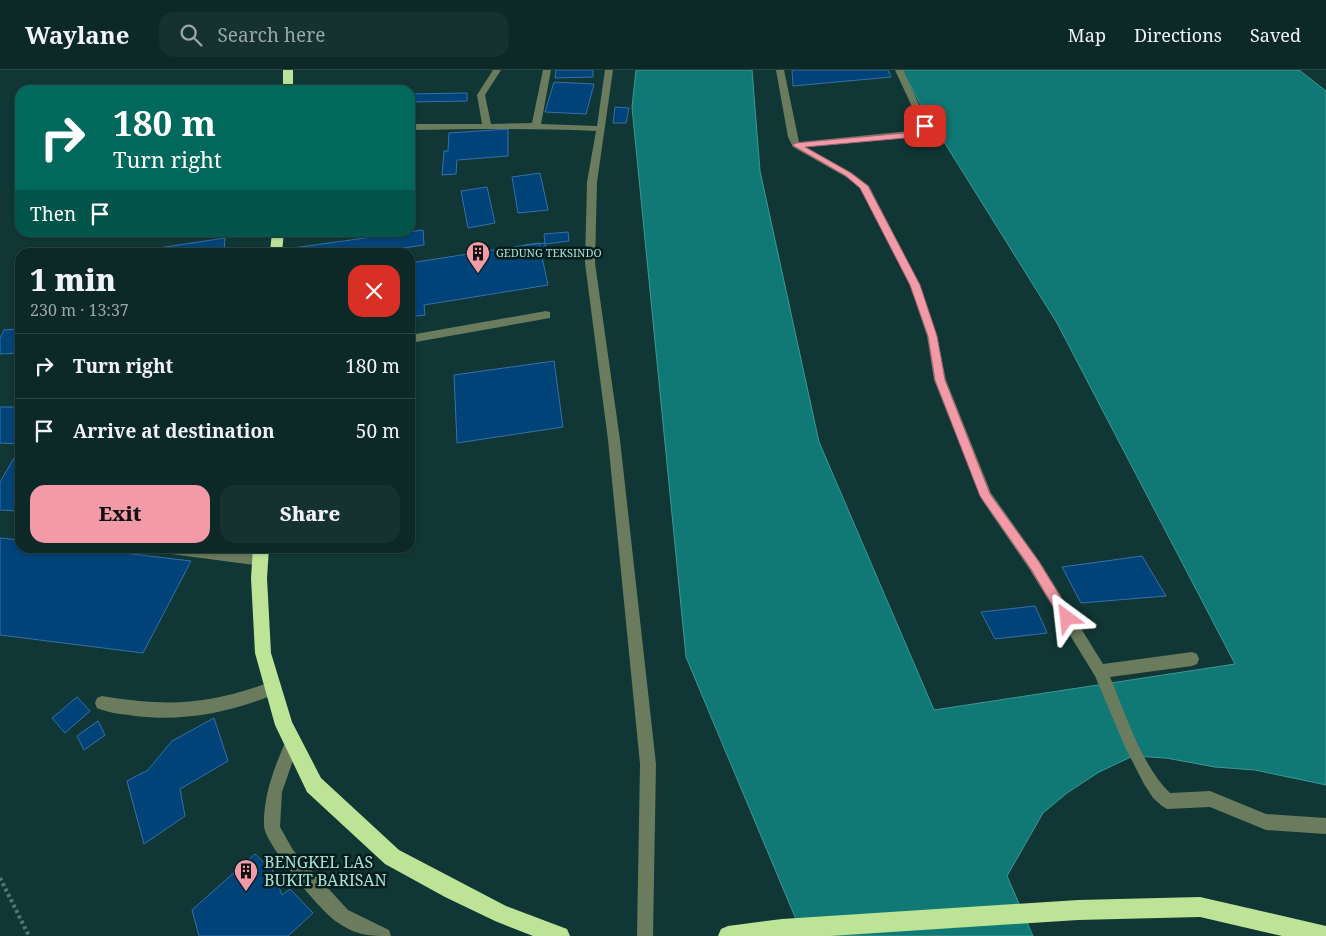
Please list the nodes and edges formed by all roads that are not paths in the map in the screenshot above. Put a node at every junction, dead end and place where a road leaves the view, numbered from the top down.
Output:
1 (288, 70) edge
2 (497, 70) edge
3 (547, 70) edge
4 (609, 70) edge
5 (780, 70) edge
6 (899, 70) edge
7 (288, 85) edge
8 (536, 126) junction
9 (415, 127) edge
10 (487, 128) junction
11 (601, 129) junction
12 (796, 145) junction
13 (546, 315) dead end
14 (415, 338) edge
15 (246, 553) edge
16 (261, 554) edge
17 (1192, 659) dead end
18 (1103, 677) junction
19 (273, 688) junction
20 (102, 703) dead end
21 (292, 743) junction
22 (1326, 826) edge
23 (383, 936) edge
24 (560, 936) edge
25 (645, 936) edge
26 (728, 936) edge
27 (1326, 936) edge

1 - 7 highway
2 - 10 street
3 - 8 street
4 - 11 street
5 - 12 street
6 - 12 street
8 - 10 street
8 - 11 street
9 - 10 street
11 - 25 street
12 - 18 street
13 - 14 street
15 - 16 street
16 - 19 highway
17 - 18 street
18 - 22 street
19 - 20 street
19 - 21 highway
21 - 23 street
21 - 24 highway
26 - 27 highway

